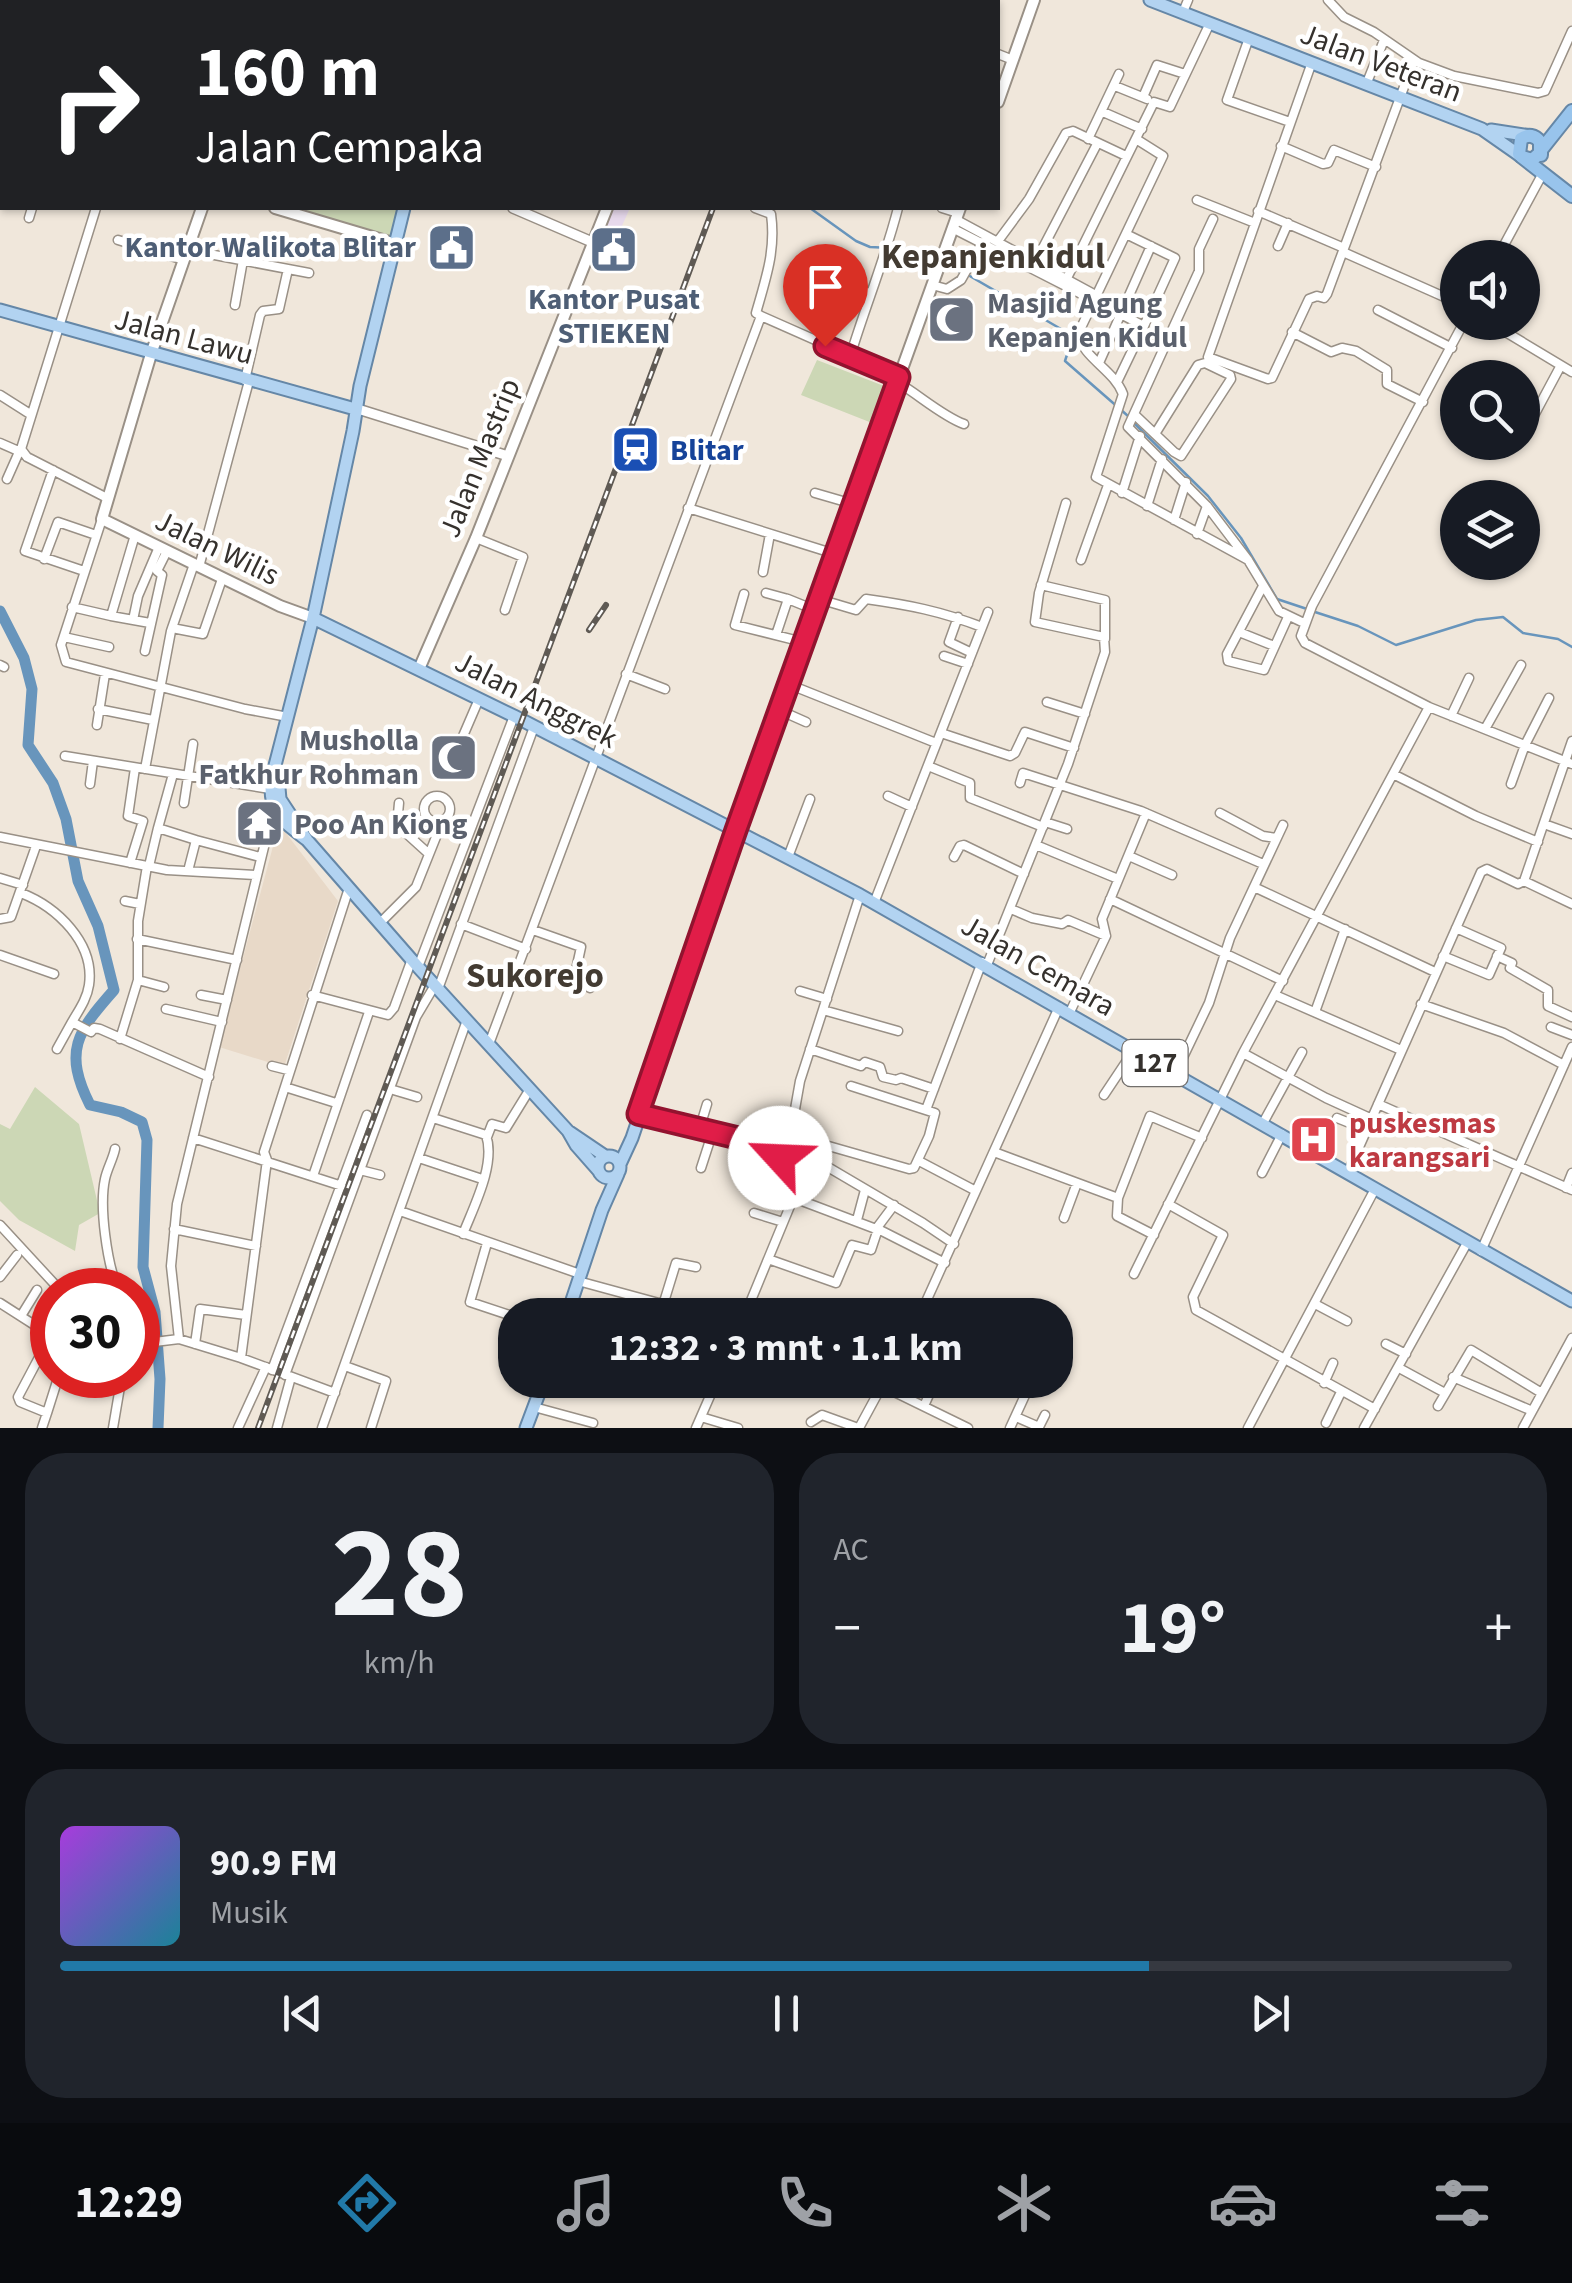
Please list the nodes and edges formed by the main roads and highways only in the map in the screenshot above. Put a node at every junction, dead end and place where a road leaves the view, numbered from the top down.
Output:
1 (1034, 0) edge
2 (1150, 0) edge
3 (1185, 6) edge
4 (1000, 96) edge
5 (1570, 115) edge
6 (1482, 129) junction
7 (1532, 136) junction
8 (1541, 150) junction
9 (1522, 157) junction
10 (1543, 173) junction
11 (1572, 196) edge
12 (201, 210) edge
13 (283, 210) edge
14 (404, 210) edge
15 (606, 210) edge
16 (956, 217) edge
17 (396, 244) junction
18 (0, 310) edge
19 (151, 354) junction
20 (358, 410) junction
21 (312, 618) junction
22 (419, 669) junction
23 (279, 753) junction
24 (736, 830) junction
25 (307, 840) junction
26 (568, 1130) junction
27 (613, 1163) junction
28 (600, 1173) junction
29 (602, 1210) junction
30 (572, 1298) edge
31 (1572, 1302) edge
32 (538, 1398) edge
33 (526, 1428) edge

1 - 4 main road
2 - 3 main road, Jalan Veteran
3 - 6 main road, Jalan Veteran
5 - 7 highway
5 - 8 highway
6 - 7 main road, Jalan Veteran
6 - 9 main road, Jalan Veteran
7 - 8 highway
7 - 9 highway
8 - 9 highway
8 - 10 highway
9 - 10 highway
10 - 11 highway
12 - 19 main road
13 - 17 main road
14 - 17 main road
15 - 22 main road, Jalan Mastrip
16 - 24 main road
17 - 20 main road
18 - 19 main road, Jalan Lawu
19 - 20 main road, Jalan Lawu
19 - 21 main road, Jalan Wilis
20 - 21 main road
21 - 22 main road, Jalan Anggrek
21 - 23 main road
22 - 24 main road, Jalan Anggrek
23 - 25 main road
23 - 25 main road
24 - 27 main road
24 - 31 main road, Jalan Cemara / 127
25 - 26 main road
26 - 27 main road
26 - 28 main road
27 - 28 main road
27 - 28 main road
27 - 29 main road
28 - 29 main road
29 - 30 main road
32 - 33 main road

